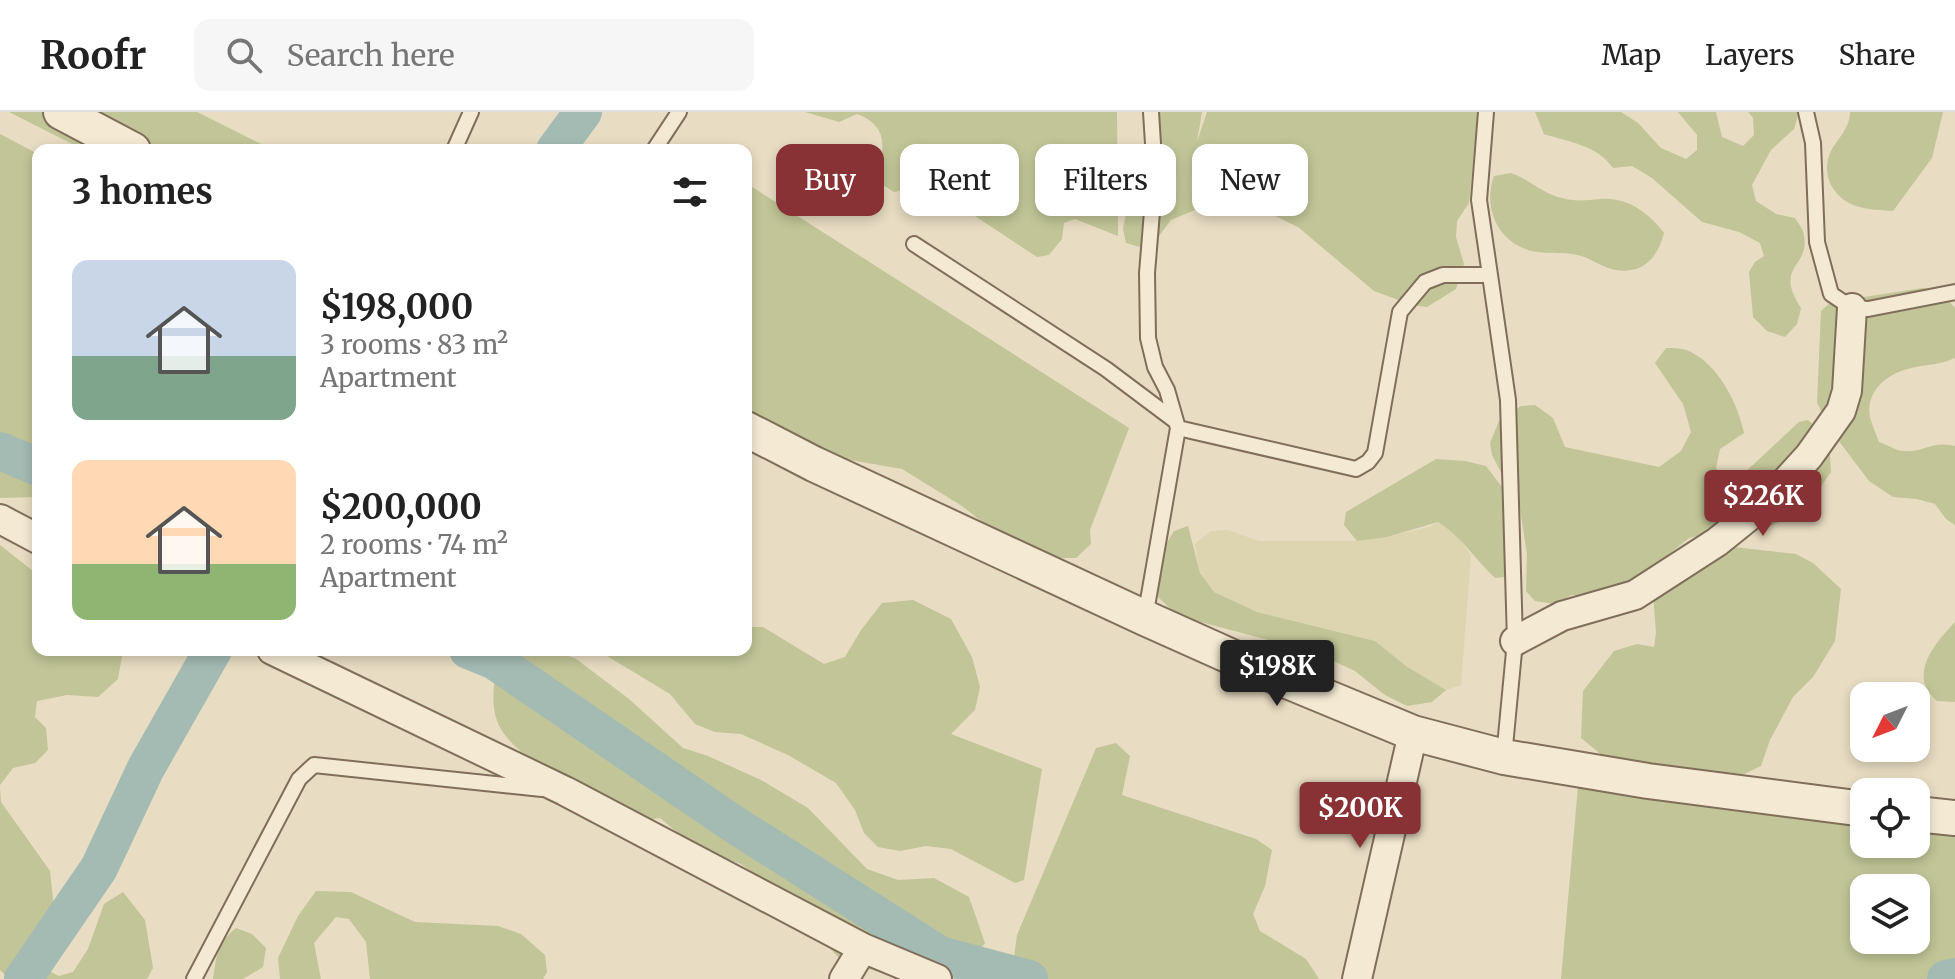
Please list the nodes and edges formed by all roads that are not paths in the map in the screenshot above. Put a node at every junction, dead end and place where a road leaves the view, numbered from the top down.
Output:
1 (61, 112) edge
2 (471, 112) edge
3 (679, 112) edge
4 (1151, 112) edge
5 (1486, 112) edge
6 (1806, 112) edge
7 (122, 144) edge
8 (457, 144) edge
9 (658, 144) edge
10 (914, 244) dead end
11 (1490, 275) junction
12 (1955, 292) edge
13 (1852, 308) junction
14 (1176, 424) junction
15 (752, 432) edge
16 (0, 519) edge
17 (32, 536) edge
18 (1145, 618) junction
19 (1515, 641) junction
20 (284, 656) edge
21 (1413, 733) junction
22 (1504, 757) junction
23 (565, 791) junction
24 (1850, 807) edge
25 (1930, 815) edge
26 (1955, 818) edge
27 (863, 948) junction
28 (194, 979) edge
29 (844, 979) edge
30 (937, 979) edge
31 (1357, 979) edge

1 - 7 street
2 - 8 lane
3 - 9 lane
4 - 14 lane
5 - 11 lane
6 - 13 lane
10 - 14 lane
11 - 14 lane
11 - 19 lane
12 - 13 lane
13 - 19 street
14 - 18 lane
15 - 18 street
16 - 17 street
18 - 21 street
19 - 22 lane
20 - 23 street
21 - 22 street
21 - 31 street
22 - 24 street
23 - 27 street
23 - 28 lane
25 - 26 street
27 - 29 street
27 - 30 street

